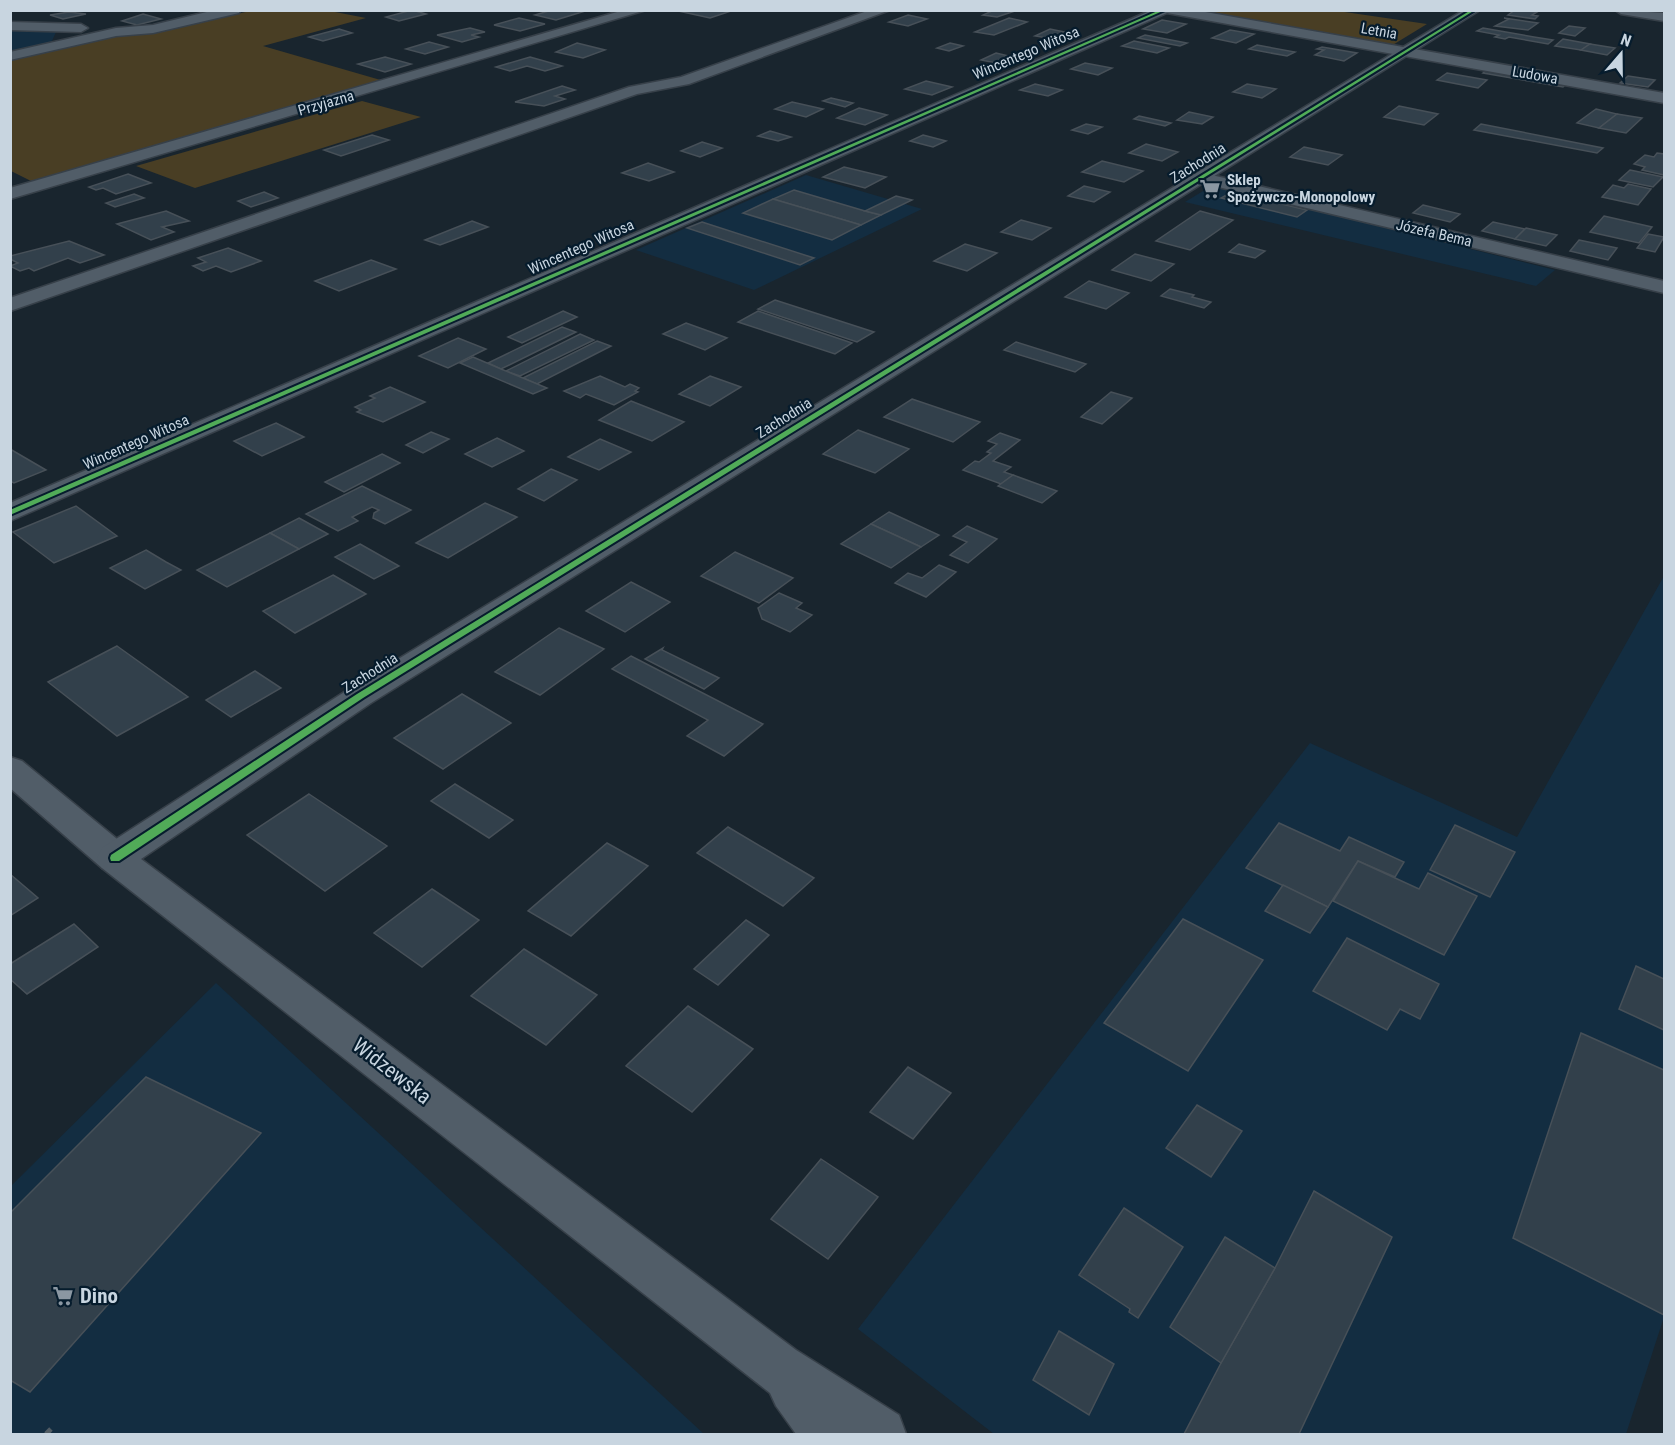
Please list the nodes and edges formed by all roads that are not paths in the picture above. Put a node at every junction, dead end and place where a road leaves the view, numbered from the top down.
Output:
1 (234, 10) edge
2 (640, 10) edge
3 (884, 10) edge
4 (1164, 10) edge
5 (1169, 10) edge
6 (1474, 10) edge
7 (1621, 10) edge
8 (1665, 17) edge
9 (10, 26) edge
10 (116, 32) junction
11 (1405, 52) junction
12 (10, 56) edge
13 (1665, 98) edge
14 (1203, 178) junction
15 (10, 194) edge
16 (1665, 287) edge
17 (10, 304) edge
18 (10, 513) edge
19 (10, 769) edge
20 (115, 858) junction
21 (778, 1368) junction
22 (828, 1434) edge
23 (880, 1434) edge

1 - 10 street
2 - 15 street, Przyjazna
3 - 17 street
4 - 18 street, Wincentego Witosa
5 - 11 street, Letnia
6 - 11 street, Zachodnia
7 - 8 street
9 - 10 street
10 - 12 street
11 - 13 street, Ludowa
11 - 14 street, Zachodnia
14 - 16 street, Józefa Bema
14 - 20 street, Zachodnia
19 - 20 street, Widzewska
20 - 21 street, Widzewska
21 - 22 street, Widzewska
21 - 23 street, Widzewska

